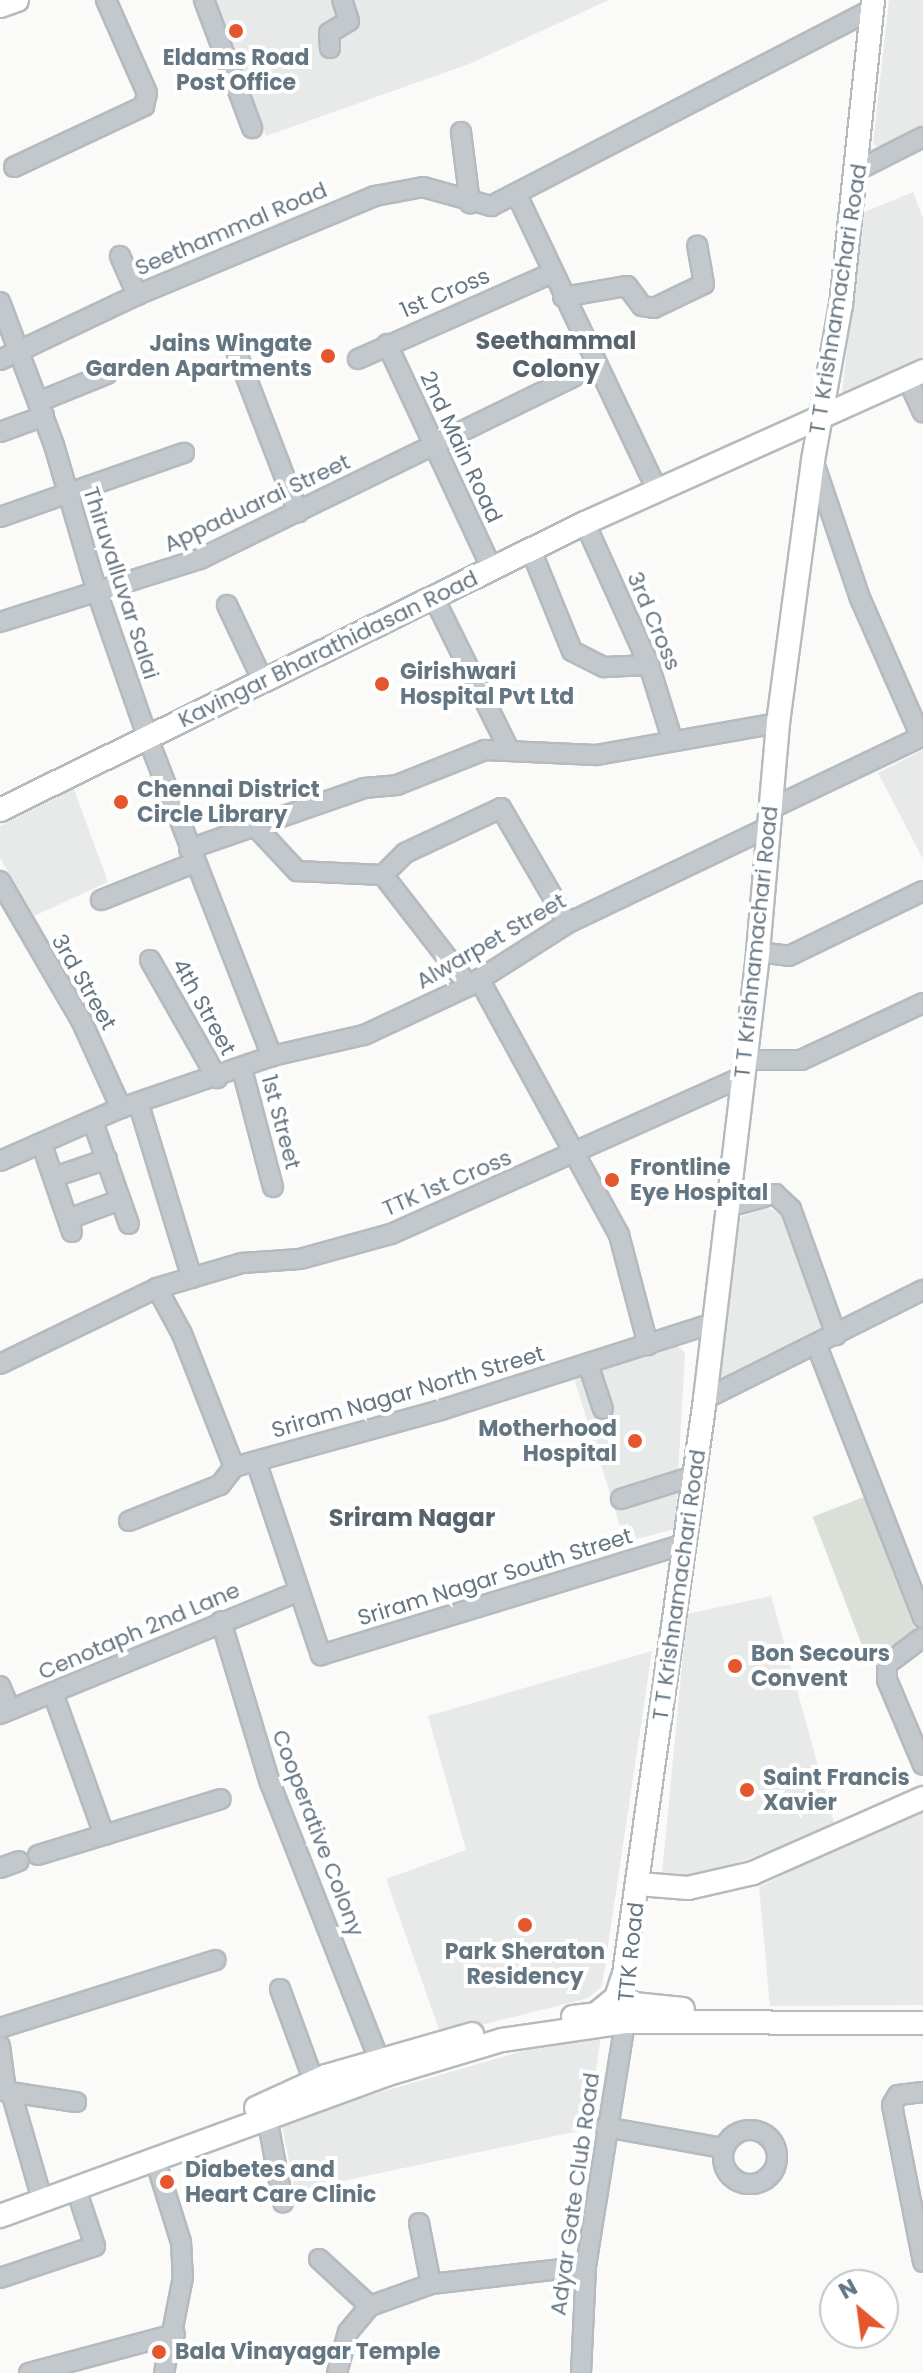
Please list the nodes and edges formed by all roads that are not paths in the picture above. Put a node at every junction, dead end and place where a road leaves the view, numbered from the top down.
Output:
1 (17, 0) edge
2 (106, 0) edge
3 (204, 0) edge
4 (342, 0) edge
5 (873, 4) edge
6 (0, 6) edge
7 (330, 48) dead end
8 (252, 128) dead end
9 (461, 132) dead end
10 (923, 137) edge
11 (14, 167) dead end
12 (858, 170) junction
13 (517, 195) junction
14 (470, 203) junction
15 (697, 246) dead end
16 (120, 256) dead end
17 (552, 273) junction
18 (137, 295) junction
19 (563, 297) junction
20 (0, 302) edge
21 (387, 344) junction
22 (236, 351) dead end
23 (19, 352) junction
24 (358, 359) dead end
25 (0, 360) edge
26 (596, 366) junction
27 (107, 374) dead end
28 (915, 374) edge
29 (41, 409) junction
30 (923, 413) edge
31 (819, 421) junction
32 (0, 432) edge
33 (432, 446) junction
34 (184, 453) dead end
35 (813, 460) junction
36 (657, 490) junction
37 (67, 497) junction
38 (298, 512) junction
39 (0, 517) edge
40 (585, 523) junction
41 (531, 550) junction
42 (492, 569) junction
43 (98, 595) junction
44 (434, 598) junction
45 (227, 605) dead end
46 (0, 622) edge
47 (649, 665) junction
48 (263, 681) junction
49 (778, 723) junction
50 (147, 736) junction
51 (922, 737) edge
52 (672, 739) junction
53 (508, 748) junction
54 (0, 810) edge
55 (768, 819) junction
56 (255, 826) junction
57 (191, 856) junction
58 (383, 875) junction
59 (0, 881) edge
60 (923, 891) edge
61 (101, 900) dead end
62 (568, 923) junction
63 (758, 952) junction
64 (150, 960) dead end
65 (474, 982) junction
66 (923, 1003) edge
67 (272, 1056) junction
68 (242, 1069) junction
69 (743, 1069) junction
70 (217, 1078) junction
71 (130, 1106) junction
72 (93, 1122) junction
73 (42, 1145) junction
74 (576, 1154) junction
75 (0, 1159) edge
76 (107, 1159) junction
77 (54, 1177) junction
78 (273, 1187) dead end
79 (120, 1200) junction
80 (728, 1207) junction
81 (129, 1224) dead end
82 (192, 1278) junction
83 (157, 1288) junction
84 (923, 1290) edge
85 (710, 1324) junction
86 (836, 1335) junction
87 (648, 1345) junction
88 (817, 1346) junction
89 (0, 1364) edge
90 (588, 1364) junction
91 (705, 1399) junction
92 (603, 1409) dead end
93 (256, 1461) junction
94 (234, 1467) junction
95 (694, 1476) junction
96 (621, 1499) dead end
97 (129, 1521) dead end
98 (683, 1544) junction
99 (297, 1592) junction
100 (923, 1618) edge
101 (221, 1621) junction
102 (923, 1637) edge
103 (0, 1686) edge
104 (53, 1693) junction
105 (5, 1711) edge
106 (923, 1765) edge
107 (923, 1798) edge
108 (221, 1799) dead end
109 (104, 1835) junction
110 (38, 1855) dead end
111 (19, 1861) dead end
112 (0, 1868) edge
113 (639, 1884) junction
114 (216, 1960) dead end
115 (624, 1974) junction
116 (280, 1989) dead end
117 (624, 2012) junction
118 (923, 2016) edge
119 (923, 2023) edge
120 (0, 2028) edge
121 (0, 2046) edge
122 (382, 2067) junction
123 (314, 2082) junction
124 (6, 2091) edge
125 (923, 2092) edge
126 (76, 2102) dead end
127 (267, 2118) junction
128 (228, 2127) junction
129 (605, 2127) junction
130 (723, 2148) dead end
131 (159, 2172) dead end
132 (39, 2189) junction
133 (76, 2189) junction
134 (0, 2201) edge
135 (283, 2202) dead end
136 (0, 2216) edge
137 (419, 2223) dead end
138 (319, 2259) dead end
139 (923, 2262) edge
140 (586, 2266) junction
141 (0, 2278) edge
142 (431, 2284) junction
143 (370, 2306) junction
144 (175, 2334) junction
145 (29, 2373) edge
146 (164, 2373) edge
147 (337, 2373) edge
148 (581, 2373) edge

1 - 6 main road
2 - 11 street
3 - 8 street
4 - 7 street
5 - 12 main road, T T Krishnamachari Road
5 - 13 street, Seethammal Road
9 - 14 street
10 - 12 street
12 - 31 main road, T T Krishnamachari Road
13 - 14 street, Seethammal Road
13 - 17 street
14 - 18 street, Seethammal Road
15 - 19 street
16 - 18 street
17 - 19 street
17 - 21 street, 1st Cross
18 - 23 street, Seethammal Road
19 - 26 street
20 - 23 street, Thiruvalluvar Salai
21 - 24 street, 1st Cross
21 - 33 street, 2nd Main Road
22 - 38 street
23 - 25 street, Seethammal Road
23 - 29 street, Thiruvalluvar Salai
26 - 33 street, Appaduarai Street
26 - 36 street
27 - 29 street
28 - 30 street
28 - 31 main road, Kavingar Bharathidasan Road
29 - 32 street
29 - 37 street, Thiruvalluvar Salai
31 - 35 main road, T T Krishnamachari Road
31 - 36 main road, Kavingar Bharathidasan Road
33 - 38 street, Appaduarai Street
33 - 42 street, 2nd Main Road
34 - 37 street
35 - 49 main road, T T Krishnamachari Road
35 - 51 street
36 - 40 main road, Kavingar Bharathidasan Road
37 - 39 street
37 - 43 street, Thiruvalluvar Salai
38 - 43 street, Appaduarai Street
40 - 41 main road, Kavingar Bharathidasan Road
40 - 47 street, 3rd Cross
41 - 42 main road, Kavingar Bharathidasan Road
41 - 47 street
42 - 44 main road, Kavingar Bharathidasan Road
43 - 46 street, Appaduarai Street
43 - 50 street, Thiruvalluvar Salai
44 - 48 main road, Kavingar Bharathidasan Road
44 - 53 street
45 - 48 street
47 - 52 street, 3rd Cross
48 - 50 main road, Kavingar Bharathidasan Road
49 - 52 street
49 - 55 main road, T T Krishnamachari Road
50 - 54 main road, Kavingar Bharathidasan Road
50 - 57 street, Thiruvalluvar Salai
51 - 55 street, Alwarpet Street
52 - 53 street
53 - 56 street
55 - 62 street, Alwarpet Street
55 - 63 main road, T T Krishnamachari Road
56 - 57 street
56 - 58 street
57 - 61 street
57 - 67 street, Thiruvalluvar Salai
58 - 62 street
58 - 65 street
59 - 71 street, 3rd Street
60 - 63 street
62 - 65 street, Alwarpet Street
63 - 69 main road, T T Krishnamachari Road
64 - 70 street, 4th Street
65 - 67 street, Alwarpet Street
65 - 74 street
66 - 69 street
67 - 68 street, Alwarpet Street
68 - 70 street, Alwarpet Street
68 - 78 street, 1st Street
69 - 74 street, TTK 1st Cross
69 - 80 main road, T T Krishnamachari Road
70 - 71 street, Alwarpet Street
71 - 72 street, Alwarpet Street
71 - 82 street, 3rd Street
72 - 73 street, Alwarpet Street
72 - 76 street
73 - 75 street, Alwarpet Street
73 - 77 street
74 - 82 street, TTK 1st Cross
74 - 87 street
76 - 77 street
76 - 79 street
77 - 79 street
79 - 81 street
80 - 85 main road, T T Krishnamachari Road
80 - 86 street
82 - 83 street, TTK 1st Cross
83 - 89 street, TTK 1st Cross
83 - 94 street
84 - 86 street
85 - 87 street, Sriram Nagar North Street
85 - 91 main road, T T Krishnamachari Road
86 - 88 street
87 - 90 street, Sriram Nagar North Street
88 - 91 street
88 - 100 street
90 - 92 street
90 - 93 street, Sriram Nagar North Street
91 - 95 main road, T T Krishnamachari Road
93 - 94 street, Sriram Nagar North Street
93 - 99 street
94 - 97 street, Sriram Nagar North Street
95 - 96 street
95 - 98 main road, T T Krishnamachari Road
98 - 99 street, Sriram Nagar South Street
98 - 113 main road, T T Krishnamachari Road
99 - 101 street, Cenotaph 2nd Lane
101 - 104 street, Cenotaph 2nd Lane
101 - 122 street, Cooperative Colony
102 - 106 street
103 - 105 street
104 - 105 street, Cenotaph 2nd Lane
104 - 109 street
107 - 113 main road
108 - 109 street
109 - 110 street
111 - 112 street
113 - 115 main road, TTK Road
114 - 120 street
115 - 117 main road, TTK Road
115 - 122 main road
116 - 123 street
117 - 118 main road
117 - 119 main road
117 - 122 main road
117 - 129 street, Adyar Gate Club Road
121 - 124 street
122 - 123 main road
122 - 127 main road
123 - 128 main road
124 - 126 street
124 - 132 street
125 - 139 street
127 - 128 main road
127 - 135 street
128 - 132 main road
128 - 133 main road
129 - 130 street
129 - 140 street, Adyar Gate Club Road
131 - 144 street
132 - 134 main road
133 - 136 main road
133 - 141 street
137 - 142 street
138 - 143 street
140 - 142 street
140 - 148 street, Adyar Gate Club Road
142 - 143 street
143 - 147 street
144 - 145 street
144 - 146 street

